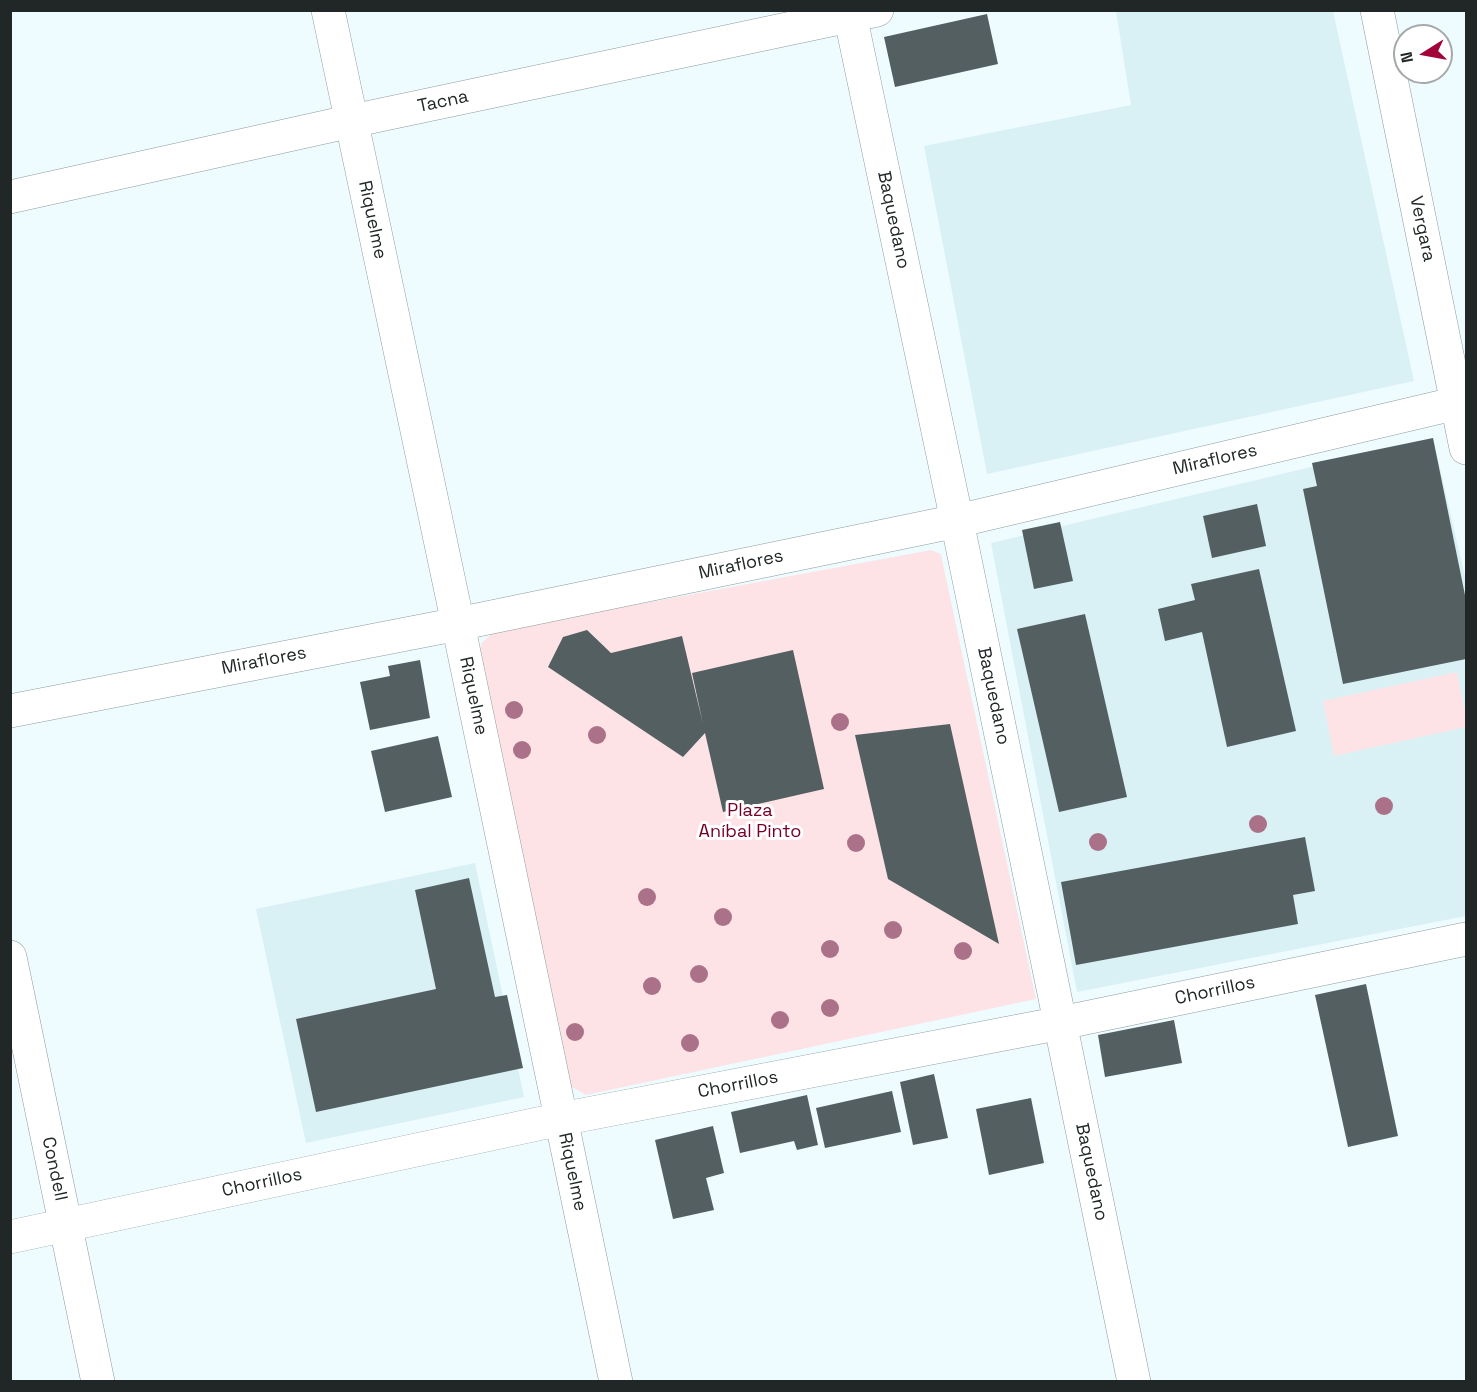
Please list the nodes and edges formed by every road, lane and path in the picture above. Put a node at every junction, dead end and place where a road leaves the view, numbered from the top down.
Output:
1 (328, 10) edge
2 (1377, 10) edge
3 (859, 12) edge
4 (352, 121) junction
5 (10, 197) edge
6 (1462, 402) edge
7 (1467, 448) edge
8 (957, 520) junction
9 (458, 624) junction
10 (10, 711) edge
11 (1467, 939) edge
12 (10, 957) edge
13 (1061, 1023) junction
14 (561, 1119) junction
15 (66, 1225) junction
16 (10, 1237) edge
17 (1130, 1381) edge
18 (98, 1382) edge
19 (616, 1382) edge

1 - 4 street, Riquelme
2 - 6 street, Vergara
3 - 4 street, Tacna
3 - 8 street, Baquedano
4 - 5 street, Tacna
4 - 9 street, Riquelme
6 - 7 street, Vergara
6 - 8 street, Miraflores
8 - 9 street, Miraflores
8 - 13 street, Baquedano
9 - 10 street, Miraflores
9 - 14 street, Riquelme
11 - 13 street, Chorrillos
12 - 15 street, Condell
13 - 14 street, Chorrillos
13 - 17 street, Baquedano
14 - 15 street, Chorrillos
14 - 19 street, Riquelme
15 - 16 street, Chorrillos
15 - 18 street, Condell

